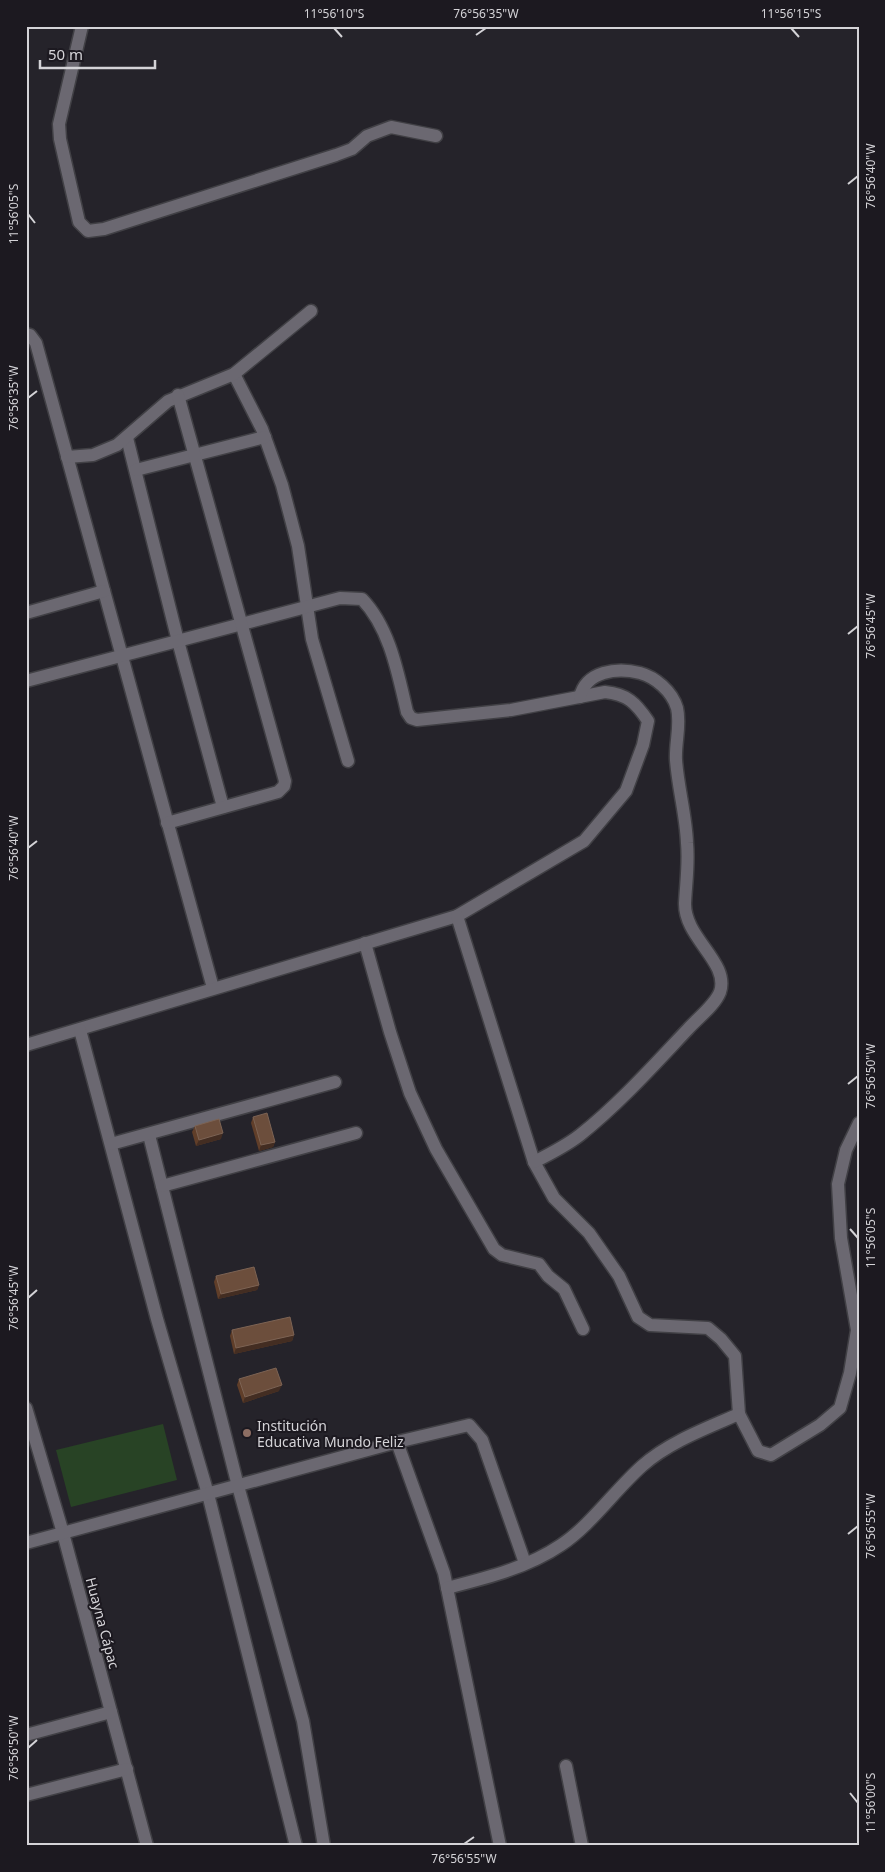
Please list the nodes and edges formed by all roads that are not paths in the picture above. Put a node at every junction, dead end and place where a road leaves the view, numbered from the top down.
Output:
1 (82, 26) edge
2 (436, 136) dead end
3 (311, 311) dead end
4 (26, 334) edge
5 (234, 374) junction
6 (178, 395) junction
7 (265, 437) junction
8 (127, 438) junction
9 (194, 455) junction
10 (67, 457) junction
11 (136, 470) junction
12 (104, 591) junction
13 (305, 607) junction
14 (26, 613) edge
15 (241, 624) junction
16 (178, 641) junction
17 (121, 656) junction
18 (26, 681) edge
19 (580, 697) junction
20 (348, 760) dead end
21 (223, 807) junction
22 (167, 823) junction
23 (457, 916) junction
24 (365, 943) junction
25 (213, 988) junction
26 (80, 1030) junction
27 (26, 1045) edge
28 (335, 1082) dead end
29 (859, 1123) edge
30 (356, 1133) dead end
31 (149, 1135) junction
32 (111, 1144) junction
33 (534, 1162) junction
34 (162, 1186) junction
35 (582, 1329) dead end
36 (26, 1408) edge
37 (739, 1414) junction
38 (397, 1442) junction
39 (238, 1486) junction
40 (208, 1494) junction
41 (63, 1533) junction
42 (26, 1543) edge
43 (525, 1563) junction
44 (447, 1588) junction
45 (111, 1712) junction
46 (26, 1735) edge
47 (566, 1766) dead end
48 (127, 1769) junction
49 (26, 1795) edge
50 (147, 1846) edge
51 (296, 1846) edge
52 (324, 1846) edge
53 (500, 1846) edge
54 (582, 1846) edge

1 - 2 street
3 - 5 street
4 - 10 street
5 - 6 street
5 - 7 street
6 - 8 street
6 - 9 street
7 - 9 street
7 - 13 street
8 - 10 street
8 - 11 street
9 - 11 street
9 - 15 street
10 - 12 street
11 - 16 street
12 - 14 street
12 - 17 street
13 - 15 street
13 - 19 street
13 - 20 street
15 - 16 street
15 - 21 street
16 - 17 street
16 - 21 street
17 - 18 street
17 - 22 street
19 - 23 street
19 - 33 street
21 - 22 street
22 - 25 street
23 - 24 street
23 - 33 street
24 - 25 street
24 - 35 street
25 - 26 street
26 - 27 street
26 - 32 street
28 - 31 street
29 - 37 street
30 - 34 street
31 - 32 street
31 - 34 street
32 - 40 street
33 - 37 street
34 - 39 street
36 - 41 street, Huayna Cápac
37 - 43 street
38 - 39 street
38 - 43 street
38 - 44 street
39 - 40 street
39 - 52 street
40 - 41 street
40 - 51 street
41 - 42 street
41 - 45 street, Huayna Cápac
43 - 44 street
44 - 53 street
45 - 46 street
45 - 48 street, Huayna Cápac
47 - 54 street
48 - 49 street
48 - 50 street, Huayna Cápac

